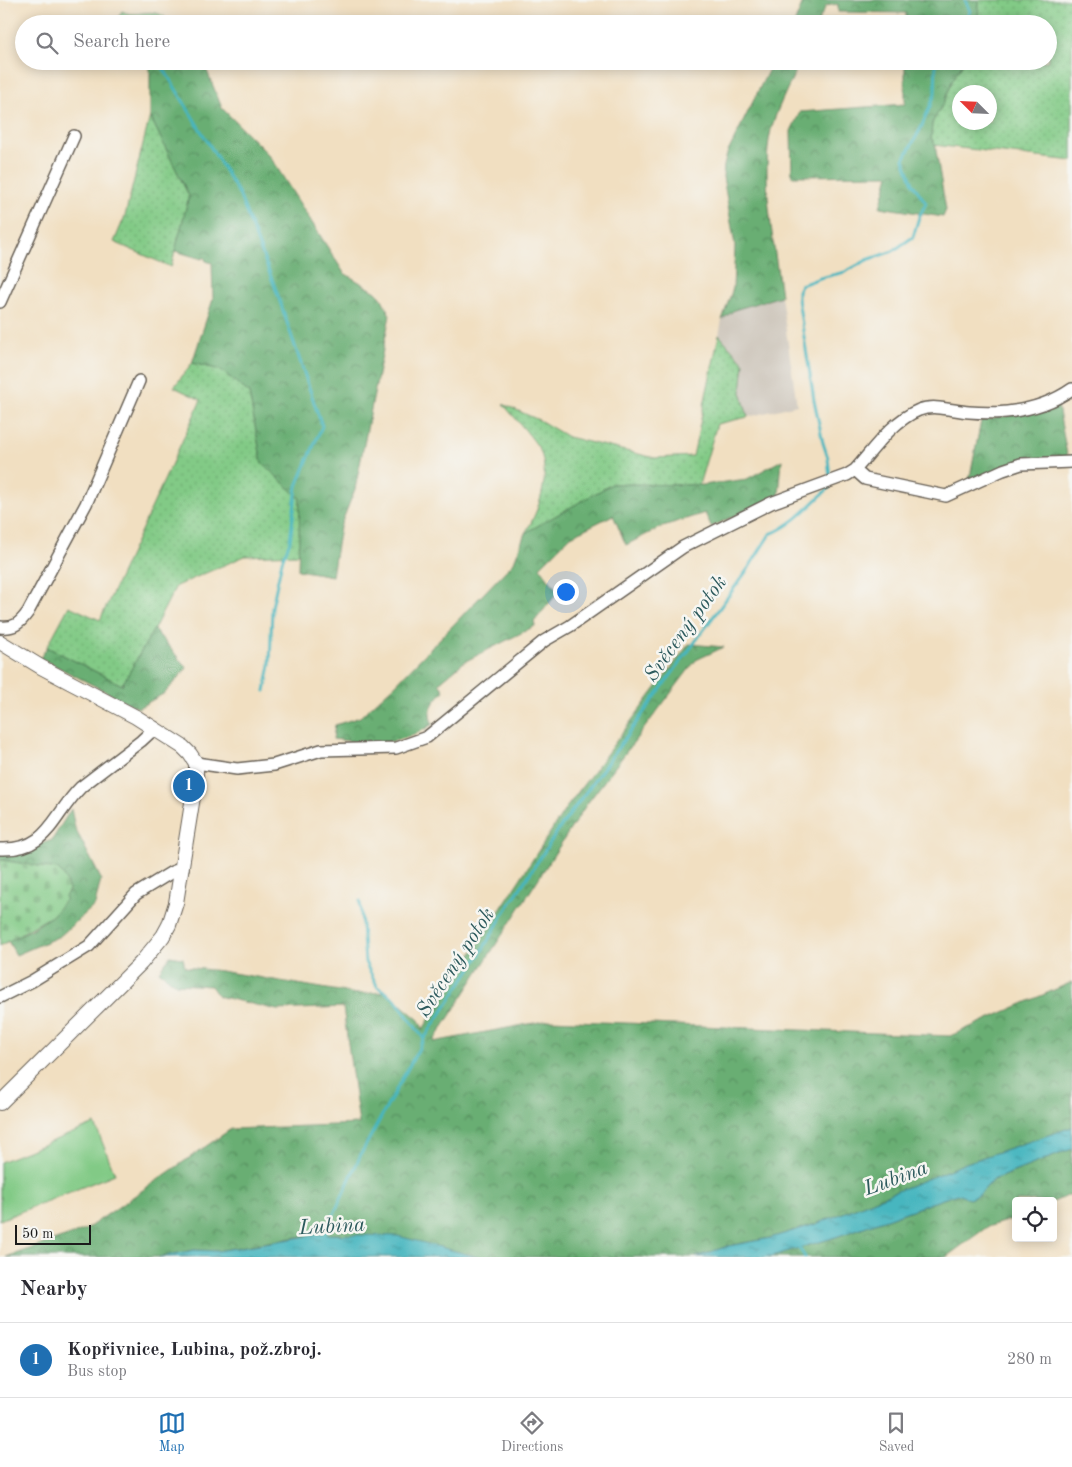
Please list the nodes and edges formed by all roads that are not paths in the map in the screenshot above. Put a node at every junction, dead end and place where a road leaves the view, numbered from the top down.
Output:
1 (74, 136) dead end
2 (0, 302) edge
3 (139, 381) dead end
4 (1072, 389) edge
5 (1072, 462) edge
6 (855, 470) junction
7 (0, 627) edge
8 (0, 642) edge
9 (155, 728) junction
10 (196, 763) junction
11 (3, 849) edge
12 (183, 868) junction
13 (0, 997) edge
14 (0, 1103) edge

1 - 2 street
3 - 7 street
4 - 6 street
5 - 6 street
6 - 10 street
8 - 9 street
9 - 10 street
9 - 11 street
10 - 12 street
12 - 13 street
12 - 14 street

